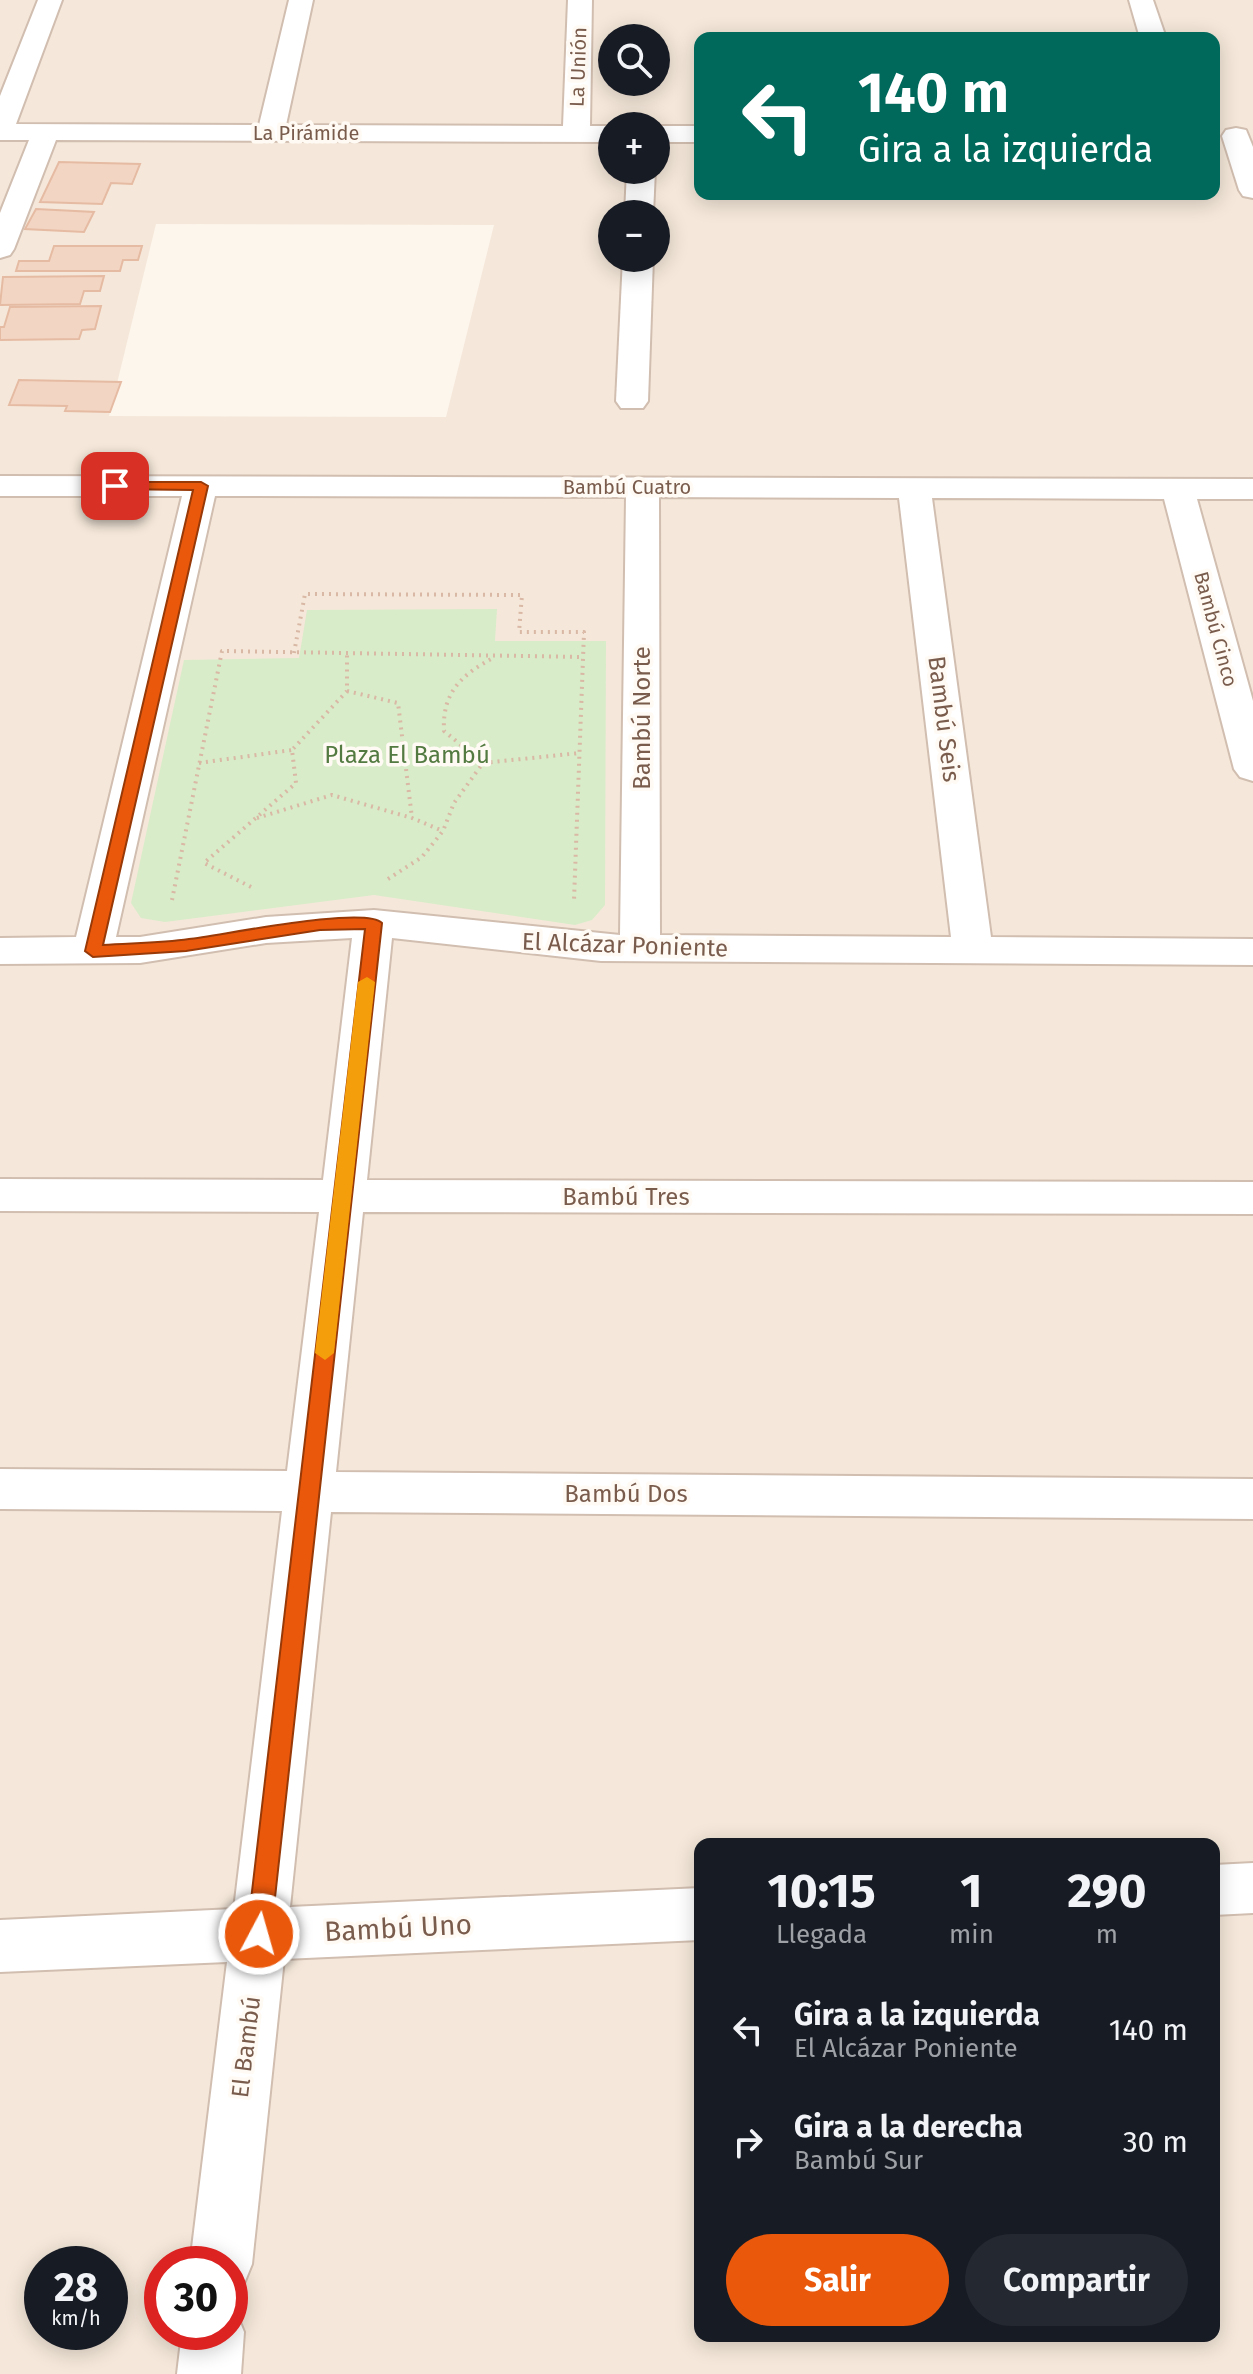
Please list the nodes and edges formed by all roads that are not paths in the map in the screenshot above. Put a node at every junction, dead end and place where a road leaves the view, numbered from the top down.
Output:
1 (50, 0) edge
2 (301, 0) edge
3 (580, 0) edge
4 (1141, 0) edge
5 (1151, 32) edge
6 (0, 131) edge
7 (46, 132) junction
8 (271, 133) junction
9 (576, 134) junction
10 (598, 134) edge
11 (670, 134) edge
12 (694, 134) edge
13 (1234, 136) edge
14 (1253, 190) edge
15 (0, 249) edge
16 (637, 272) edge
17 (632, 401) dead end
18 (0, 486) edge
19 (201, 486) junction
20 (643, 487) junction
21 (914, 488) junction
22 (1178, 489) junction
23 (1253, 489) edge
24 (1253, 769) edge
25 (380, 902) junction
26 (640, 949) junction
27 (0, 951) edge
28 (93, 951) junction
29 (973, 951) junction
30 (1253, 952) edge
31 (0, 1195) edge
32 (342, 1196) junction
33 (1253, 1198) edge
34 (0, 1489) edge
35 (309, 1492) junction
36 (1253, 1499) edge
37 (1253, 1888) edge
38 (1220, 1890) edge
39 (694, 1914) edge
40 (259, 1934) junction
41 (0, 1946) edge
42 (223, 2246) edge
43 (211, 2350) edge
44 (209, 2374) edge

1 - 6 street
2 - 8 street
3 - 9 street, La Unión
4 - 5 street
6 - 7 street, La Pirámide
7 - 8 street, La Pirámide
7 - 15 street
8 - 9 street, La Pirámide
9 - 10 street, La Pirámide
11 - 12 street
13 - 14 street
16 - 17 street
18 - 19 street, Bambú Cuatro
19 - 20 street, Bambú Cuatro
19 - 28 street
20 - 21 street, Bambú Cuatro
20 - 26 street, Bambú Norte
21 - 22 street, Bambú Cuatro
21 - 29 street, Bambú Seis
22 - 23 street, Bambú Cuatro
22 - 24 street, Bambú Cinco
25 - 26 street, El Alcázar Poniente
25 - 28 street, El Alcázar Poniente
25 - 32 street, El Bambú
26 - 29 street, El Alcázar Poniente
27 - 28 street, El Alcázar Poniente
29 - 30 street, El Alcázar Poniente
31 - 32 street, Bambú Tres
32 - 33 street, Bambú Tres
32 - 35 street, El Bambú
34 - 35 street, Bambú Dos
35 - 36 street, Bambú Dos
35 - 40 street, El Bambú
37 - 38 street
39 - 40 street, Bambú Uno
40 - 41 street, Bambú Uno
40 - 42 street, El Bambú
43 - 44 street

